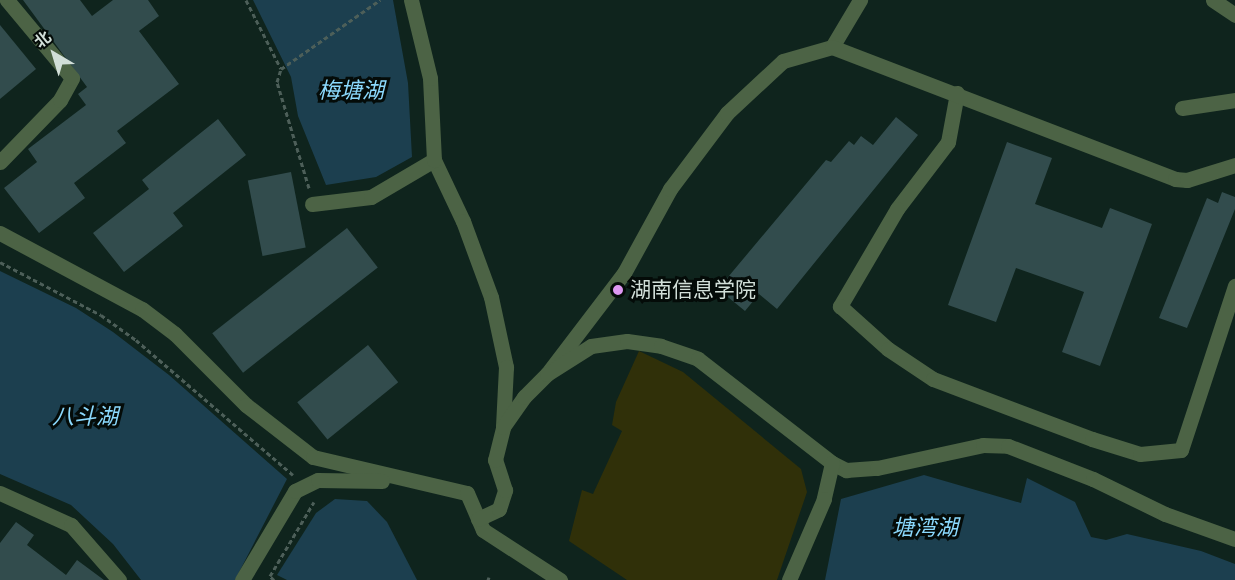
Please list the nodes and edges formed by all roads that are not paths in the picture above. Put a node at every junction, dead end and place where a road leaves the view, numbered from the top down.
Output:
1 (7, 0) edge
2 (411, 0) edge
3 (860, 0) edge
4 (1213, 0) edge
5 (1235, 15) edge
6 (832, 47) junction
7 (957, 93) junction
8 (1235, 100) edge
9 (1182, 108) dead end
10 (434, 160) junction
11 (0, 162) edge
12 (1235, 165) edge
13 (312, 204) road end
14 (0, 233) edge
15 (1235, 286) edge
16 (547, 374) junction
17 (503, 428) junction
18 (832, 463) junction
19 (406, 481) junction
20 (0, 493) edge
21 (478, 519) junction
22 (1235, 539) edge
23 (119, 580) edge
24 (242, 580) edge
25 (560, 580) edge
26 (789, 580) edge

1 - 11 lane
2 - 10 lane
3 - 6 lane
4 - 5 lane
6 - 7 lane
6 - 16 lane
7 - 12 lane
7 - 15 lane
8 - 9 lane
10 - 13 lane
10 - 17 lane
14 - 19 lane
16 - 17 lane
16 - 18 lane
17 - 21 lane
18 - 22 lane
18 - 26 lane
19 - 21 lane
19 - 24 lane
20 - 23 lane
21 - 25 lane

